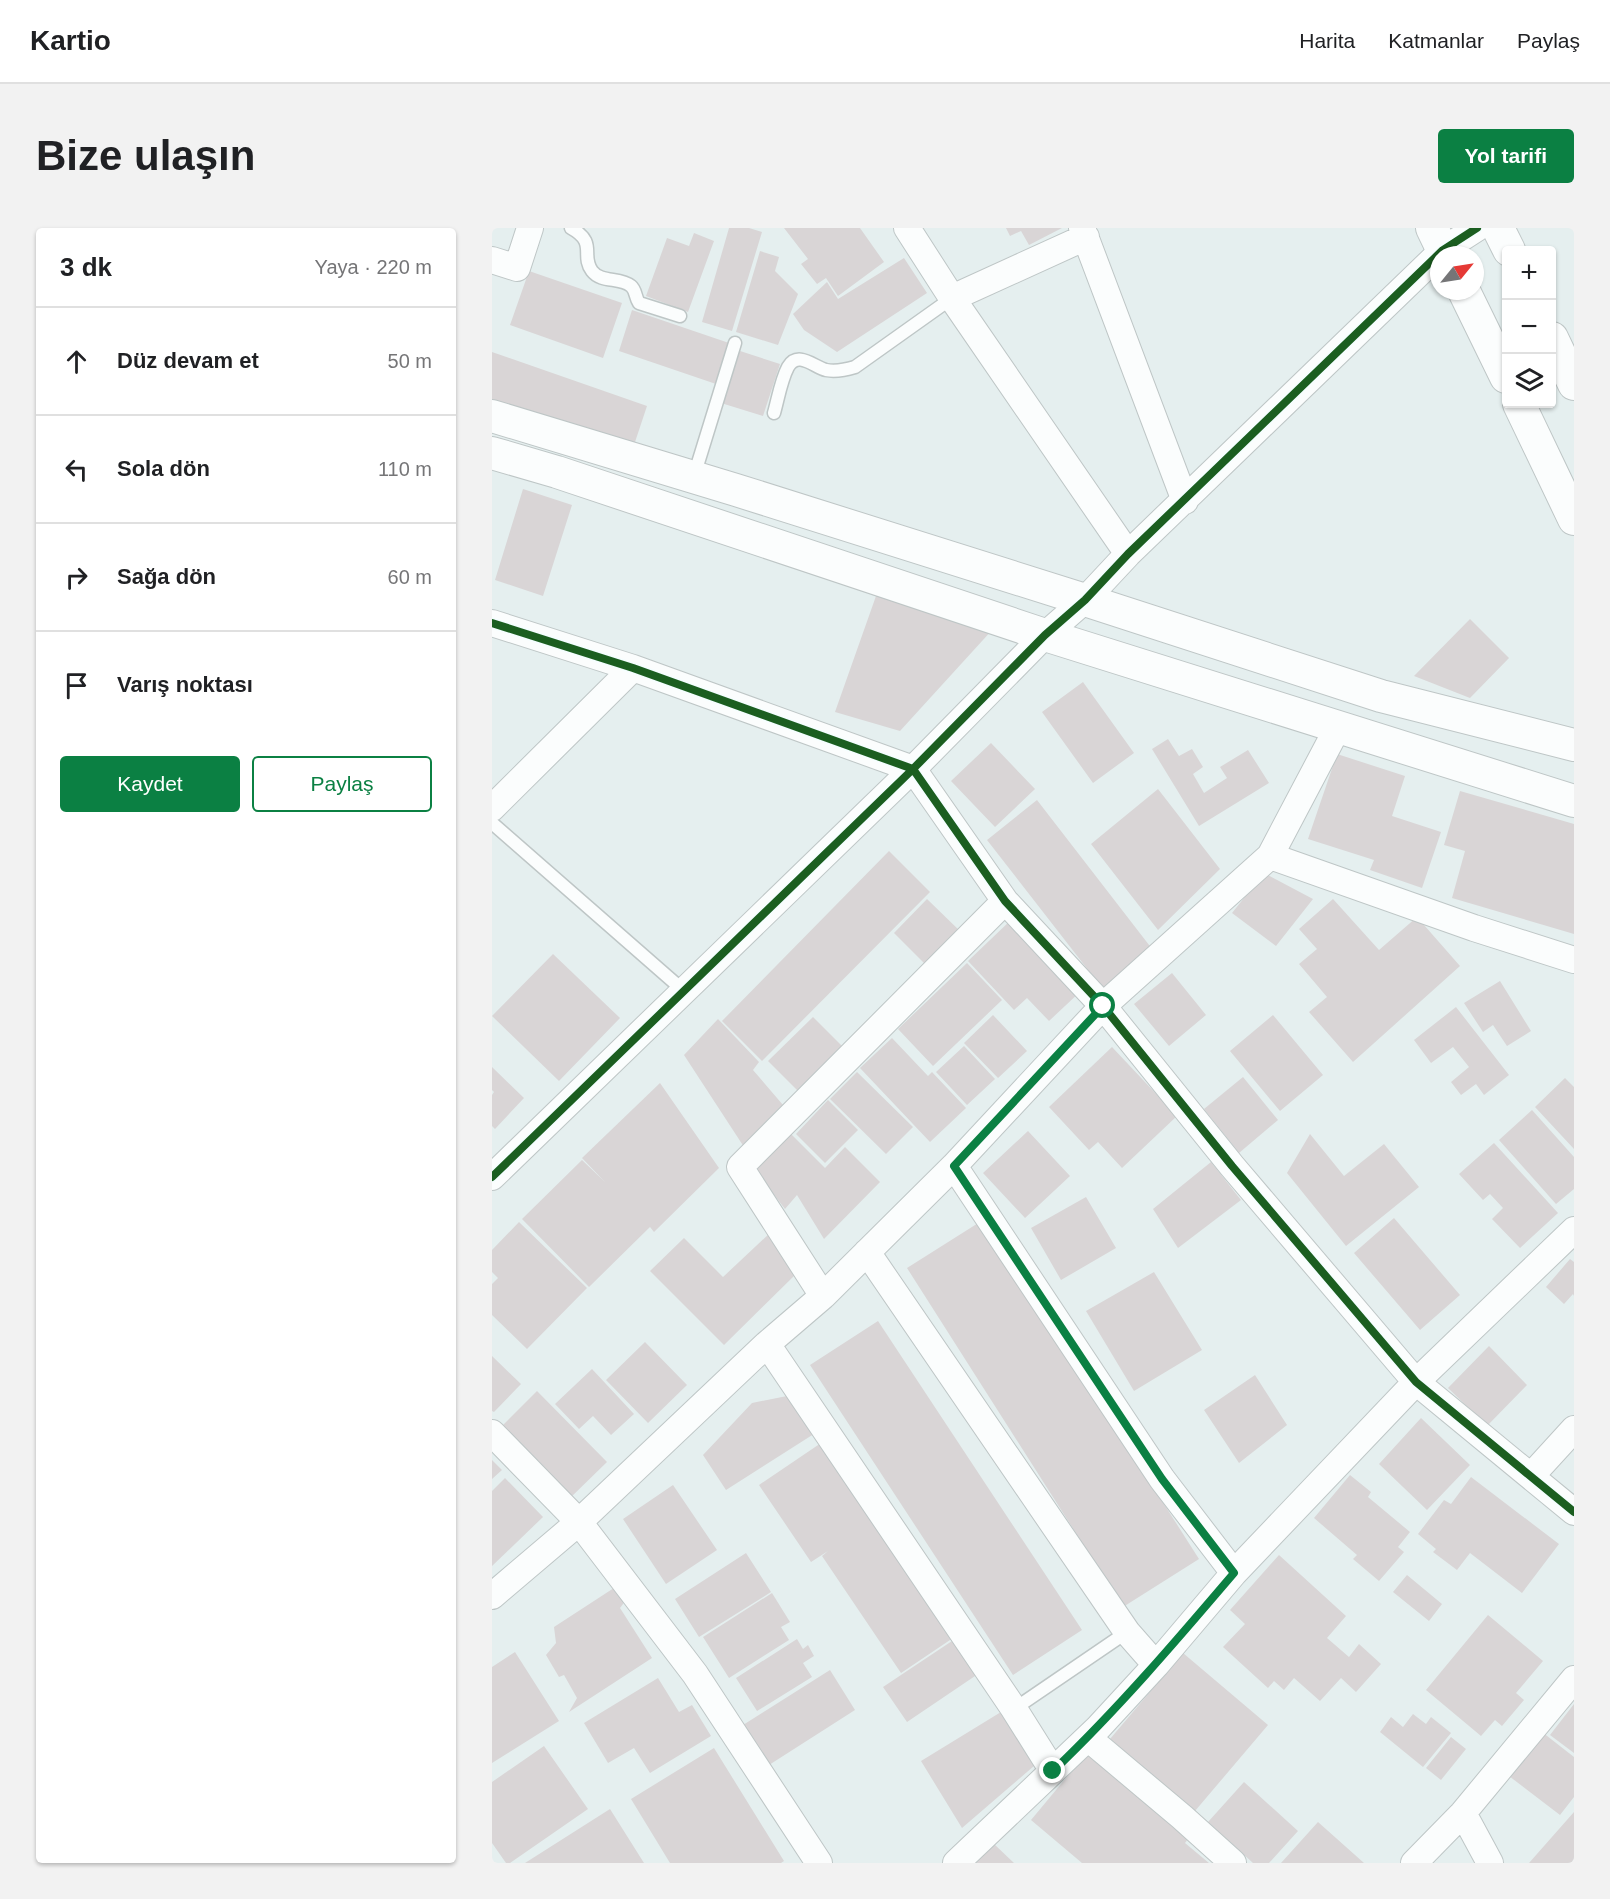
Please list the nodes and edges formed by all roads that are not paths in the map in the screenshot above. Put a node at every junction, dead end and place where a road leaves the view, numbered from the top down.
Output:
1 (530, 228) edge
2 (571, 228) edge
3 (907, 228) edge
4 (1477, 228) edge
5 (1498, 228) edge
6 (1084, 232) edge
7 (1440, 244) edge
8 (1507, 246) edge
9 (492, 260) edge
10 (952, 298) junction
11 (1468, 300) edge
12 (680, 316) dead end
13 (735, 343) dead end
14 (1556, 348) edge
15 (1502, 369) edge
16 (1574, 384) edge
17 (1521, 408) edge
18 (774, 413) dead end
19 (492, 416) edge
20 (492, 453) edge
21 (694, 477) junction
22 (1185, 501) junction
23 (1574, 519) edge
24 (1128, 554) junction
25 (1085, 600) junction
26 (492, 623) edge
27 (1045, 635) junction
28 (633, 668) junction
29 (1338, 727) junction
30 (1574, 745) edge
31 (913, 769) junction
32 (1574, 801) edge
33 (492, 808) edge
34 (492, 823) edge
35 (1270, 856) junction
36 (1005, 901) junction
37 (1574, 960) edge
38 (684, 991) junction
39 (1103, 1006) junction
40 (954, 1166) junction
41 (492, 1177) edge
42 (1574, 1230) edge
43 (867, 1252) junction
44 (823, 1296) junction
45 (767, 1344) junction
46 (1416, 1382) junction
47 (1574, 1430) edge
48 (492, 1433) edge
49 (1531, 1476) junction
50 (1574, 1512) edge
51 (579, 1522) junction
52 (1234, 1573) junction
53 (492, 1596) edge
54 (1127, 1632) junction
55 (1156, 1665) junction
56 (1574, 1679) edge
57 (1014, 1709) junction
58 (1088, 1738) junction
59 (1053, 1771) junction
60 (1463, 1813) junction
61 (815, 1862) edge
62 (956, 1863) edge
63 (1233, 1863) edge
64 (1414, 1863) edge
65 (1490, 1863) edge

1 - 9 street
2 - 12 lane
3 - 10 street
4 - 7 street
5 - 8 street
6 - 10 street
6 - 22 street
7 - 22 street
10 - 18 lane
10 - 24 street
11 - 15 street
13 - 21 lane
14 - 16 street
17 - 23 street
19 - 21 street
20 - 27 street
21 - 25 street
22 - 24 street
24 - 25 street
25 - 27 street
25 - 30 street
26 - 28 street
27 - 29 street
27 - 31 street
28 - 31 street
28 - 33 street
29 - 32 street
29 - 35 street
31 - 36 street
31 - 38 street
34 - 38 lane
35 - 37 street
35 - 39 street
36 - 39 street
36 - 44 street
38 - 41 street
39 - 40 street
39 - 46 street
40 - 43 street
40 - 52 street
42 - 46 street
43 - 44 street
43 - 54 street
44 - 45 street
45 - 51 street
45 - 57 street
46 - 49 street
46 - 52 street
47 - 49 street
48 - 51 street
49 - 50 street
51 - 53 street
51 - 61 street
52 - 55 street
54 - 55 street
54 - 57 lane
55 - 58 street
56 - 60 street
57 - 59 street
58 - 59 street
58 - 63 street
59 - 62 street
60 - 64 street
60 - 65 street

